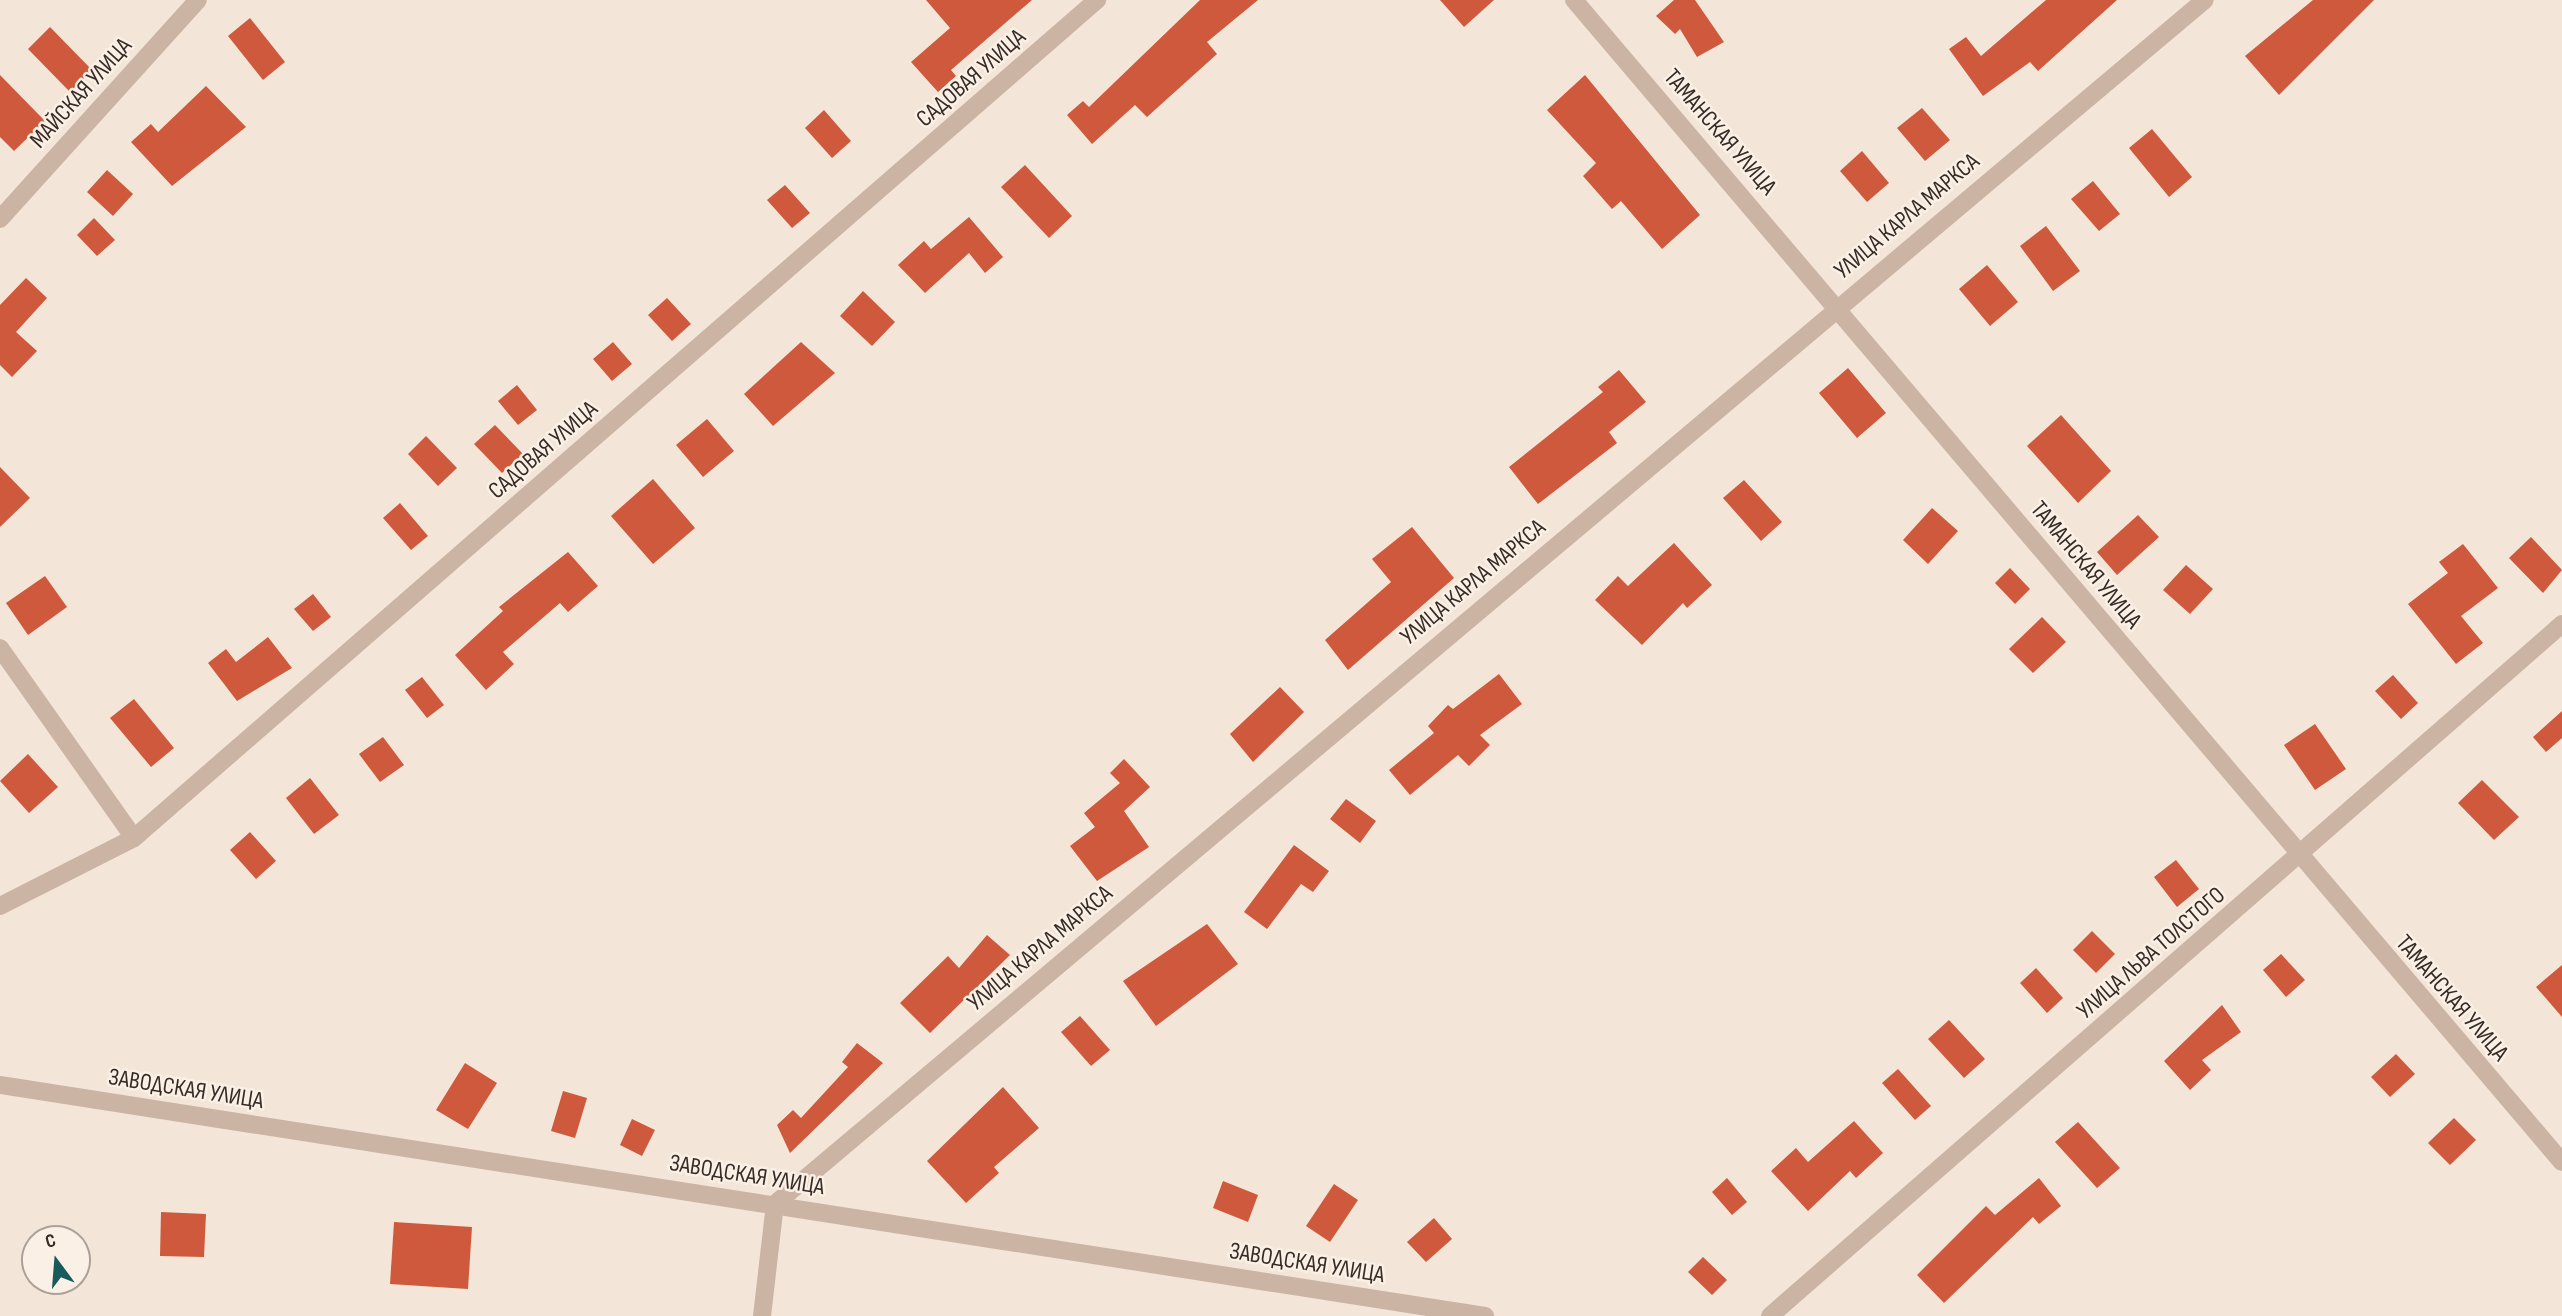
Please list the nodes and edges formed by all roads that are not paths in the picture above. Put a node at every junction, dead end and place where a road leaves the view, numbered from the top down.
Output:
1 (198, 0) edge
2 (1097, 0) edge
3 (1573, 0) edge
4 (2205, 0) edge
5 (0, 219) edge
6 (1837, 306) junction
7 (2562, 624) edge
8 (0, 649) edge
9 (134, 838) junction
10 (2299, 858) junction
11 (0, 906) edge
12 (0, 1085) edge
13 (2562, 1162) edge
14 (775, 1204) junction
15 (762, 1316) edge
16 (1485, 1316) edge
17 (1770, 1316) edge

1 - 5 street, МАЙСКАЯ УЛИЦА
2 - 9 street, САДОВАЯ УЛИЦА
3 - 6 street, ТАМАНСКАЯ УЛИЦА
4 - 6 street, УЛИЦА КАРЛА МАРКСА
6 - 10 street, ТАМАНСКАЯ УЛИЦА
6 - 14 street, УЛИЦА КАРЛА МАРКСА
7 - 10 street, УЛИЦА ЛЬВА ТОЛСТОГО
8 - 9 street
9 - 11 street, САДОВАЯ УЛИЦА
10 - 13 street, ТАМАНСКАЯ УЛИЦА
10 - 17 street, УЛИЦА ЛЬВА ТОЛСТОГО
12 - 14 street, ЗАВОДСКАЯ УЛИЦА
14 - 15 street
14 - 16 street, ЗАВОДСКАЯ УЛИЦА

